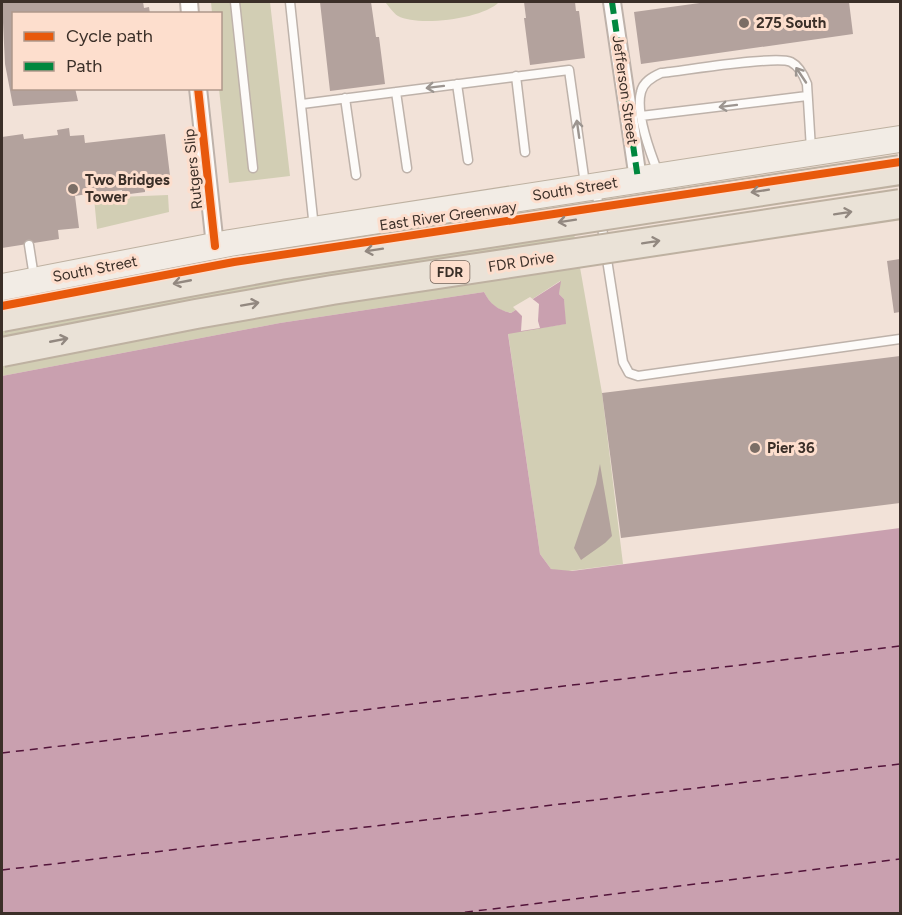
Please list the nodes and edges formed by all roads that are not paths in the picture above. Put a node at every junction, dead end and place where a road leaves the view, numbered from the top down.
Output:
1 (235, 2) edge
2 (290, 2) edge
3 (612, 2) edge
4 (516, 76) junction
5 (457, 84) junction
6 (198, 90) edge
7 (396, 92) junction
8 (807, 96) junction
9 (345, 98) junction
10 (302, 104) junction
11 (641, 116) junction
12 (900, 139) edge
13 (525, 152) dead end
14 (811, 153) junction
15 (468, 160) dead end
16 (253, 168) dead end
17 (407, 168) dead end
18 (900, 170) edge
19 (356, 175) dead end
20 (648, 177) junction
21 (590, 186) junction
22 (900, 204) edge
23 (315, 230) junction
24 (29, 245) dead end
25 (215, 246) junction
26 (35, 281) junction
27 (2, 287) edge
28 (2, 317) edge
29 (900, 339) edge
30 (2, 352) edge

1 - 16 lane
2 - 10 lane
3 - 20 street, Jefferson Street
4 - 5 lane
4 - 13 lane
21 -> 4 lane
5 -> 7 lane
5 - 15 lane
6 - 25 street, Rutgers Slip
7 - 9 lane
7 - 17 lane
8 -> 11 lane
8 -> 11 lane
8 - 14 lane
9 - 10 lane
9 - 19 lane
10 - 23 lane
11 - 20 lane
12 - 14 main road, South Street
14 - 20 main road, South Street
18 -> 28 highway, FDR, bridge
20 - 21 main road, South Street
21 - 23 main road, South Street
21 - 29 lane
30 -> 22 highway, FDR Drive / FDR, bridge
23 - 25 main road, South Street
24 - 26 lane
25 - 26 main road, South Street
26 - 27 main road, South Street

